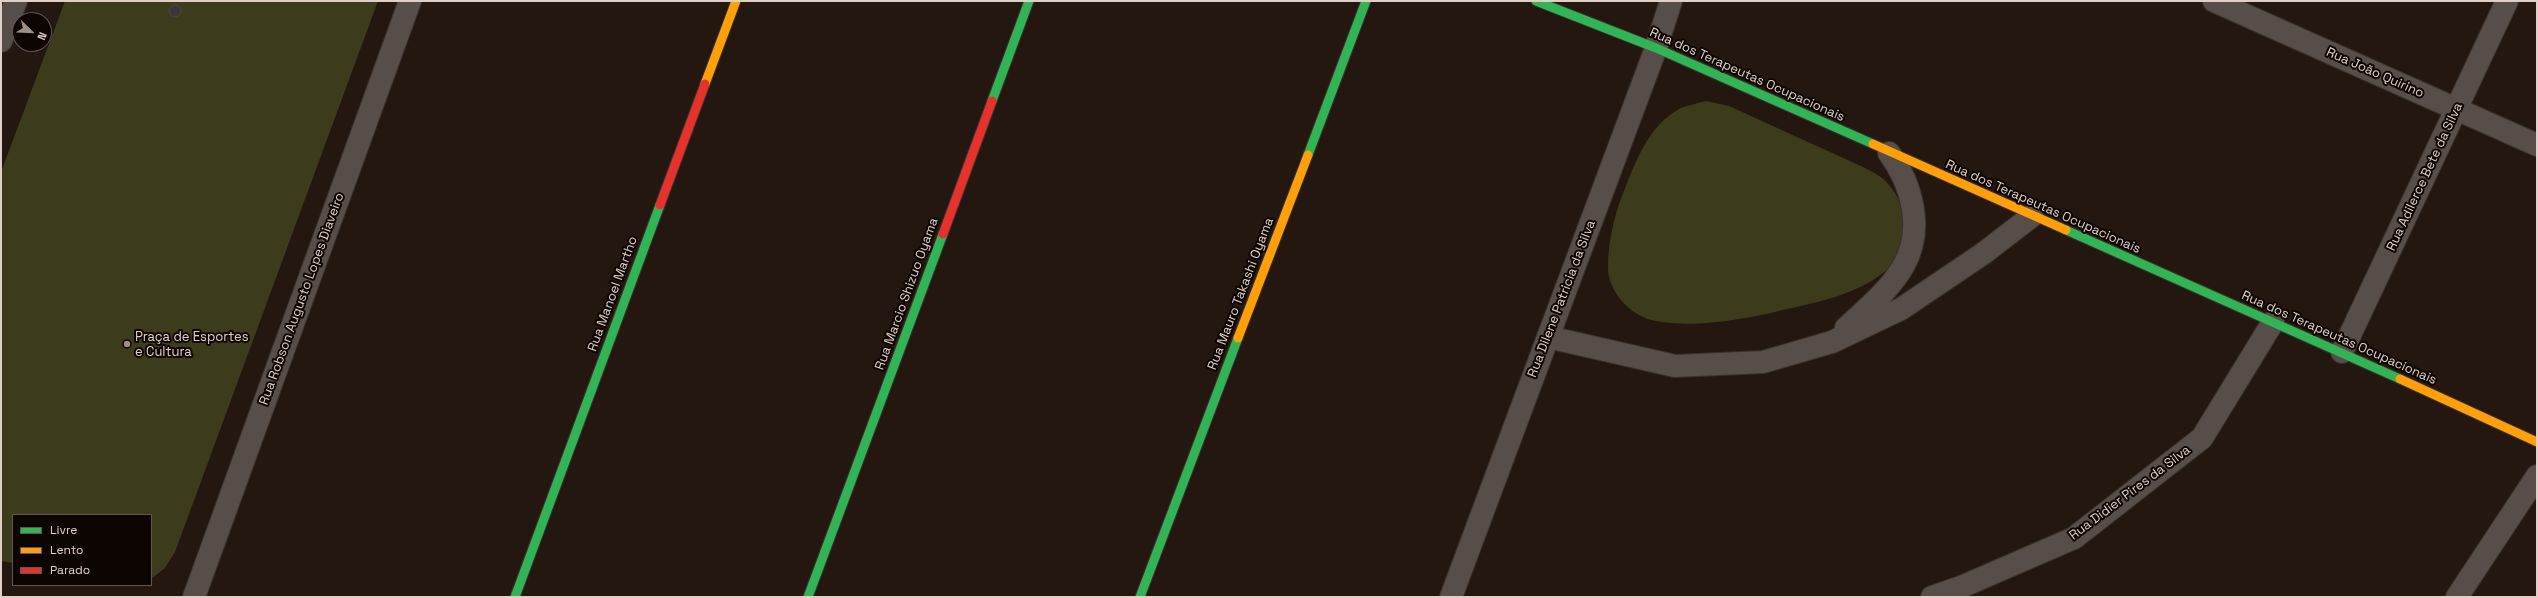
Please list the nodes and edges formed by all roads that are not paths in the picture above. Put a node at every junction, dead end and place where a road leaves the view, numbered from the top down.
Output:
1 (16, 1) edge
2 (410, 1) edge
3 (736, 1) edge
4 (1029, 1) edge
5 (1366, 1) edge
6 (1536, 1) edge
7 (1671, 1) edge
8 (2214, 1) edge
9 (2507, 1) edge
10 (1, 41) edge
11 (1656, 48) junction
12 (2457, 110) junction
13 (2537, 145) edge
14 (1889, 153) junction
15 (2032, 216) junction
16 (2273, 322) junction
17 (1548, 337) junction
18 (1832, 342) junction
19 (2342, 352) junction
20 (2537, 442) edge
21 (2537, 476) edge
22 (1963, 592) edge
23 (194, 597) edge
24 (515, 597) edge
25 (808, 597) edge
26 (1140, 597) edge
27 (1451, 597) edge
28 (1932, 597) edge
29 (2457, 597) edge

1 - 10 street
2 - 23 street, Rua Robson Augusto Lopes Diaveiro
3 - 24 street, Rua Manoel Martho
4 - 25 street, Rua Marcio Shizuo Oyama
5 - 26 street, Rua Mauro Takashi Oyama
6 - 11 street, Rua dos Terapeutas Ocupacionais
7 - 11 street, Rua Dilene Patricia da Silva
8 - 12 street, Rua João Quirino
9 - 12 street, Rua Adilerce Bete da Silva
11 - 14 street, Rua dos Terapeutas Ocupacionais
11 - 17 street, Rua Dilene Patricia da Silva
12 - 13 street, Rua João Quirino
12 - 19 street, Rua Adilerce Bete da Silva
14 - 15 street, Rua dos Terapeutas Ocupacionais
14 - 18 street
15 - 16 street, Rua dos Terapeutas Ocupacionais
15 - 18 street
16 - 19 street, Rua dos Terapeutas Ocupacionais
16 - 22 street, Rua Didier Pires da Silva
17 - 18 street
17 - 27 street, Rua Dilene Patricia da Silva
19 - 20 street, Rua dos Terapeutas Ocupacionais
21 - 29 street
22 - 28 street, Rua Didier Pires da Silva

